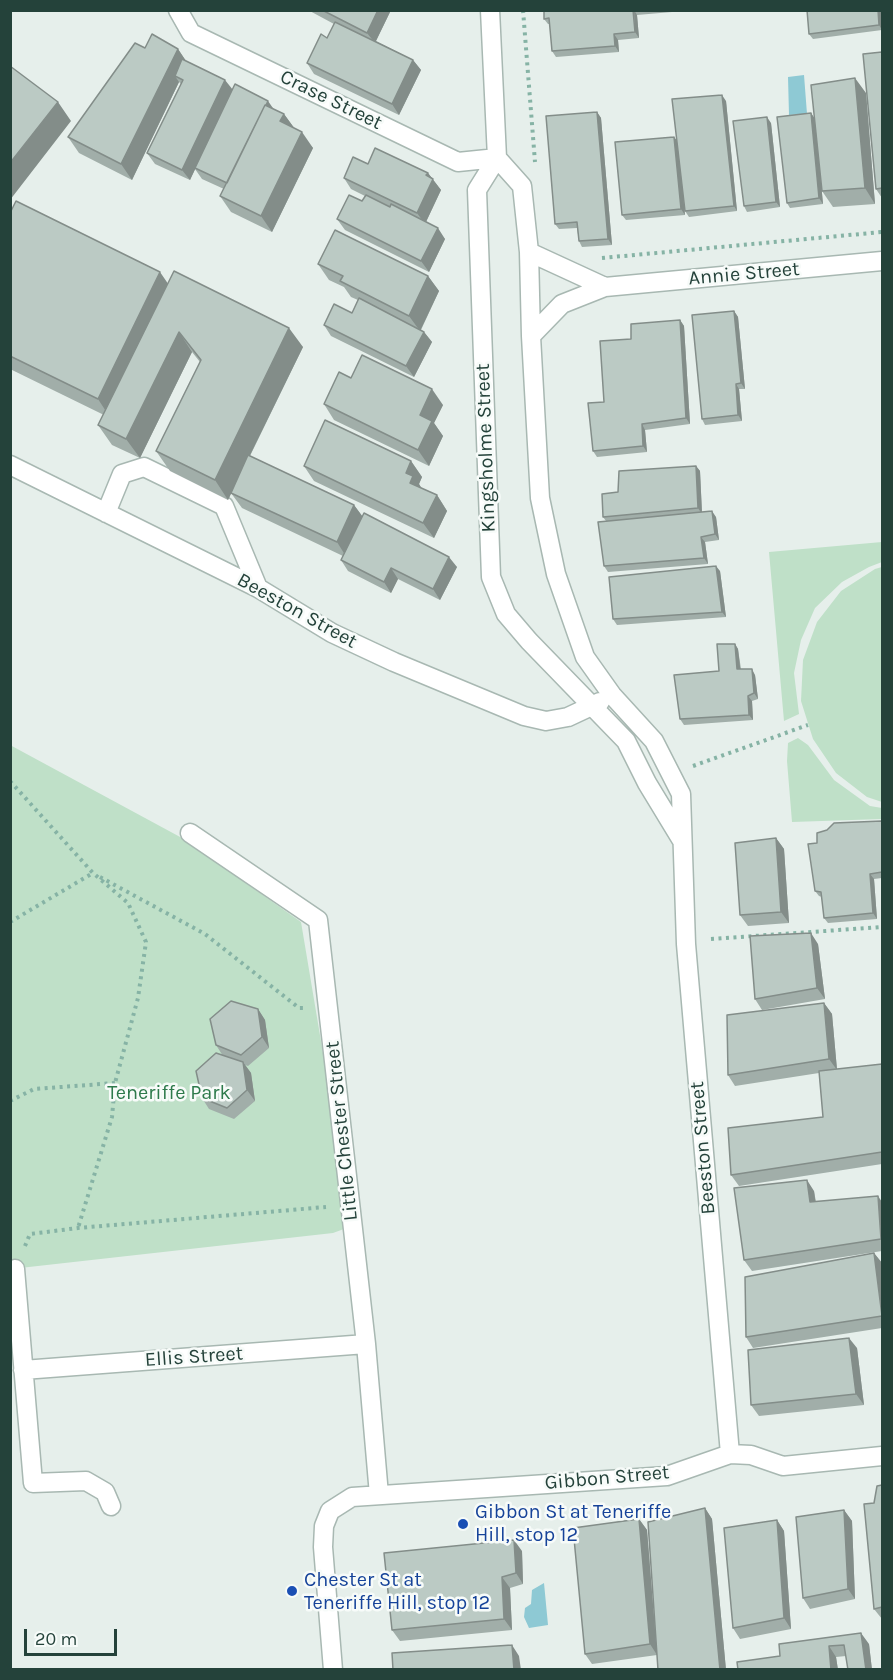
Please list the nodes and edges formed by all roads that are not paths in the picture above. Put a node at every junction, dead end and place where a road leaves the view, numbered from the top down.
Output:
1 (178, 10) edge
2 (490, 10) edge
3 (497, 158) junction
4 (529, 252) junction
5 (882, 261) edge
6 (605, 287) junction
7 (531, 336) junction
8 (10, 465) edge
9 (106, 513) junction
10 (258, 588) junction
11 (612, 695) junction
12 (592, 707) junction
13 (190, 833) dead end
14 (682, 841) junction
15 (15, 1269) road end
16 (366, 1344) junction
17 (23, 1370) junction
18 (730, 1454) junction
19 (882, 1456) edge
20 (380, 1495) junction
21 (111, 1506) dead end
22 (333, 1670) edge

1 - 3 street, Crase Street
2 - 3 street
3 - 4 street
3 - 12 street, Kingsholme Street
4 - 6 street
4 - 7 street
5 - 6 street, Annie Street
6 - 7 street, Annie Street
7 - 11 street
8 - 9 street, Beeston Street
9 - 10 street, Beeston Street
9 - 10 street
10 - 12 street, Beeston Street
11 - 12 street, Beeston Street
11 - 14 street, Beeston Street
12 - 14 street, Beeston Street
13 - 16 street, Little Chester Street
14 - 18 street, Beeston Street
15 - 17 street
16 - 17 street, Ellis Street
16 - 20 street, Little Chester Street
17 - 21 street
18 - 19 street, Gibbon Street
18 - 20 street, Gibbon Street
20 - 22 street, Gibbon Street

